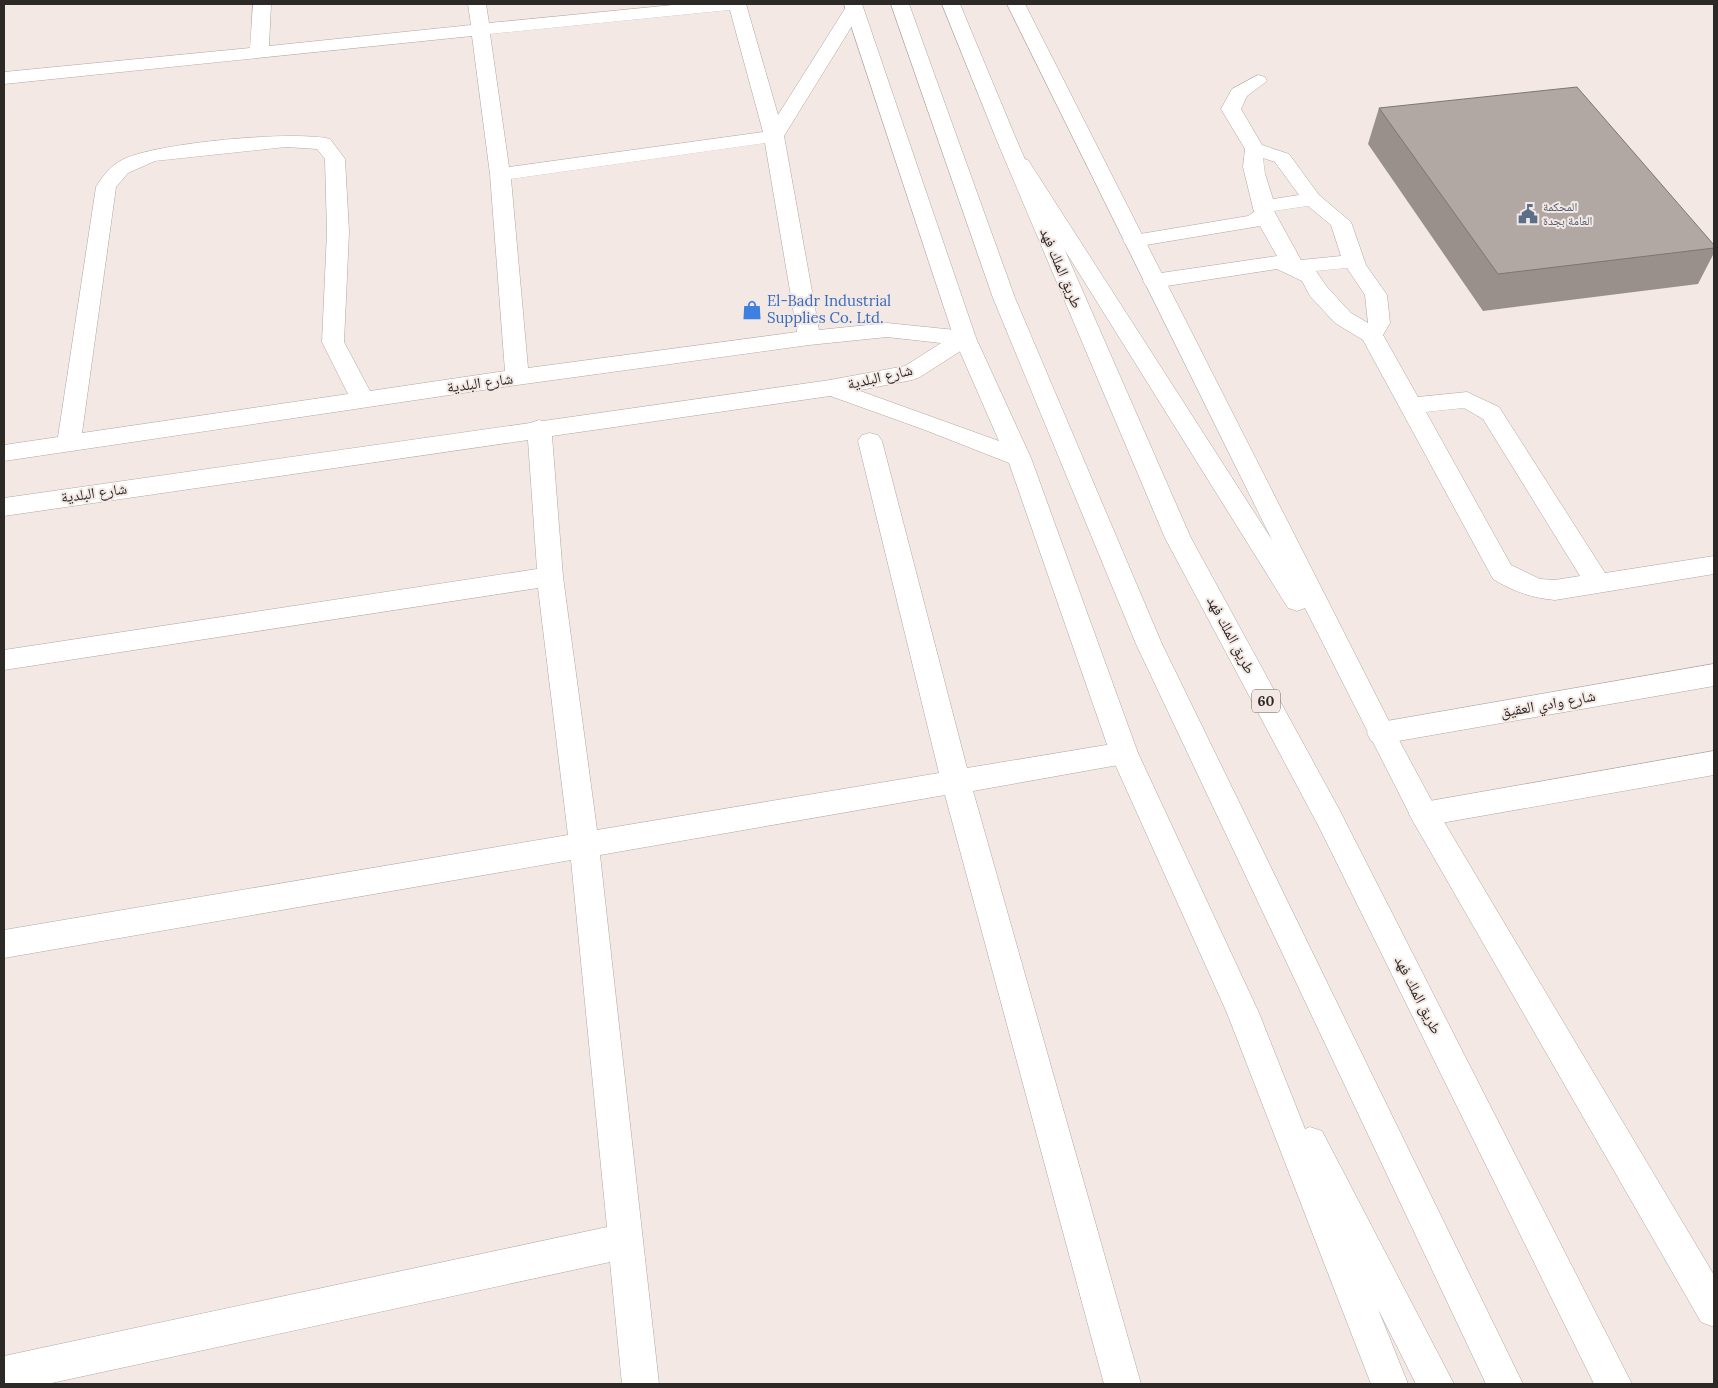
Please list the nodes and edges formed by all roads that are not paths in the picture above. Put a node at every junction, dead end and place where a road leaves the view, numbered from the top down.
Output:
1 (262, 4) edge
2 (477, 4) edge
3 (736, 4) edge
4 (900, 4) edge
5 (951, 4) edge
6 (1016, 4) edge
7 (854, 6) edge
8 (480, 29) junction
9 (259, 52) junction
10 (4, 78) edge
11 (1258, 81) dead end
12 (774, 136) junction
13 (1007, 142) junction
14 (1255, 149) junction
15 (500, 174) junction
16 (1312, 199) junction
17 (1264, 210) junction
18 (1134, 241) junction
19 (1354, 261) junction
20 (1294, 267) junction
21 (1154, 281) junction
22 (1372, 335) junction
23 (809, 338) junction
24 (965, 338) junction
25 (517, 378) junction
26 (830, 388) junction
27 (363, 400) junction
28 (1411, 406) junction
29 (539, 428) junction
30 (870, 441) dead end
31 (69, 443) junction
32 (4, 453) edge
33 (1019, 458) junction
34 (4, 507) edge
35 (1714, 564) edge
36 (550, 577) junction
37 (1598, 584) junction
38 (4, 660) edge
39 (1714, 675) edge
40 (1381, 733) junction
41 (1124, 753) junction
42 (1714, 763) edge
43 (956, 783) junction
44 (1424, 814) junction
45 (584, 846) junction
46 (4, 944) edge
47 (1242, 1013) junction
48 (626, 1241) junction
49 (1714, 1309) edge
50 (4, 1375) edge
51 (641, 1384) edge
52 (1123, 1384) edge
53 (1389, 1384) edge
54 (1436, 1384) edge
55 (1504, 1384) edge
56 (1614, 1384) edge

1 - 9 main road
2 - 8 main road
3 - 8 main road
3 - 12 main road
4 - 55 main road
5 - 13 main road, طريق الملك فهد / 60
6 - 18 main road
7 - 12 main road
7 - 24 main road
8 - 9 main road
8 - 15 main road
9 - 10 main road
11 - 14 main road
12 - 15 main road
12 - 23 main road
13 - 40 main road
13 - 56 main road, طريق الملك فهد / 60
14 - 16 main road
14 - 17 main road
15 - 25 main road
16 - 17 main road
16 - 19 main road
17 - 18 main road
17 - 20 main road
18 - 21 main road
19 - 20 main road
19 - 22 main road
20 - 21 main road
20 - 22 main road
21 - 40 main road
22 - 28 main road
23 - 24 main road, شارع البلدية
23 - 25 main road, شارع البلدية
24 - 26 main road, شارع البلدية
24 - 33 main road
25 - 27 main road, شارع البلدية
26 - 29 main road, شارع البلدية
26 - 33 main road
27 - 31 main road, شارع البلدية
27 - 31 main road
28 - 37 main road
28 - 37 main road
29 - 34 main road, شارع البلدية
29 - 36 main road
30 - 43 main road
31 - 32 main road, شارع البلدية
33 - 41 main road
35 - 37 main road
36 - 38 main road
36 - 45 main road
39 - 40 main road, شارع وادي العقيق
40 - 44 main road
41 - 43 main road
41 - 47 main road
42 - 44 main road
43 - 45 main road
43 - 52 main road
44 - 49 main road
45 - 46 main road
45 - 48 main road
47 - 53 main road
47 - 54 main road
48 - 50 main road
48 - 51 main road

